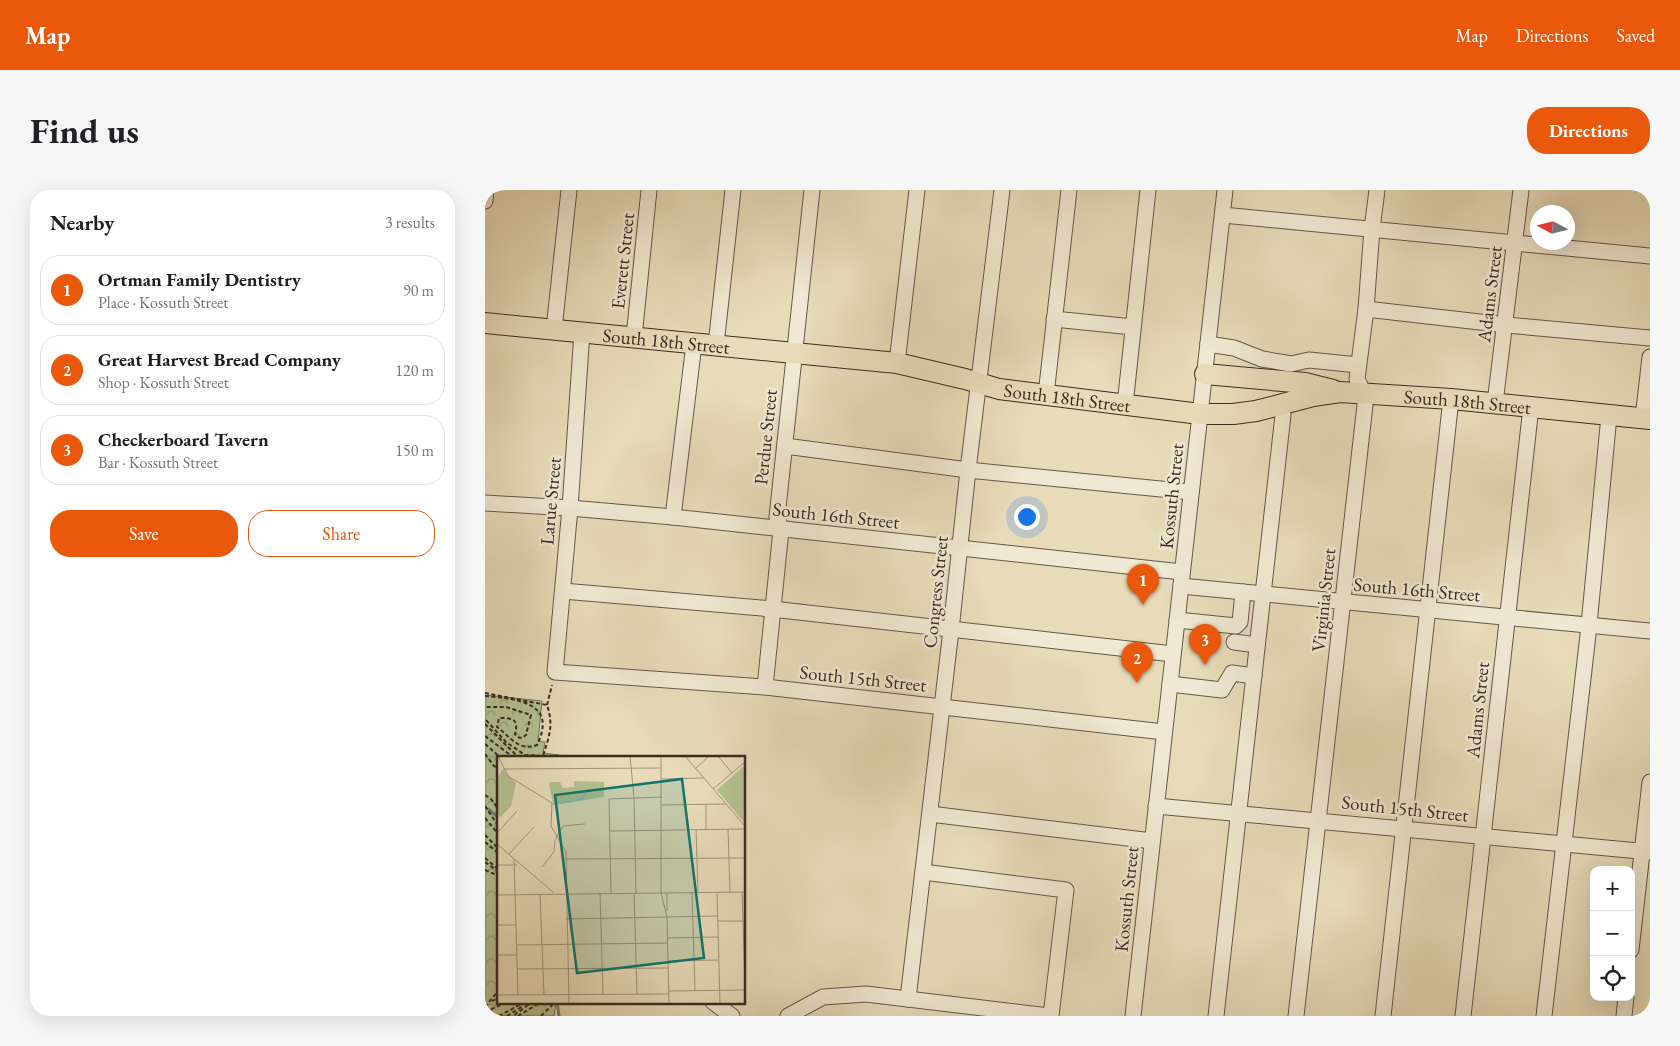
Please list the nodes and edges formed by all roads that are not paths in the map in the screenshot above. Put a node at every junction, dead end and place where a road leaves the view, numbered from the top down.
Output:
1 (486, 190) edge
2 (569, 190) edge
3 (649, 190) edge
4 (733, 190) edge
5 (812, 190) edge
6 (917, 190) edge
7 (1002, 190) edge
8 (1069, 190) edge
9 (1148, 190) edge
10 (1225, 190) edge
11 (1377, 190) edge
12 (1521, 190) edge
13 (485, 201) edge
14 (1223, 215) junction
15 (1372, 229) junction
16 (1515, 243) junction
17 (1650, 256) edge
18 (1366, 309) junction
19 (1054, 319) junction
20 (485, 323) edge
21 (1505, 324) junction
22 (1133, 327) junction
23 (554, 329) junction
24 (582, 332) junction
25 (634, 337) junction
26 (1650, 338) edge
27 (693, 344) junction
28 (1208, 344) junction
29 (716, 345) junction
30 (793, 354) junction
31 (1254, 356) junction
32 (1650, 357) edge
33 (897, 363) junction
34 (1358, 365) junction
35 (1205, 374) junction
36 (1252, 378) junction
37 (979, 383) junction
38 (1340, 392) junction
39 (1363, 392) junction
40 (1046, 395) junction
41 (1451, 399) junction
42 (1280, 404) junction
43 (1495, 404) junction
44 (1125, 405) junction
45 (1531, 407) junction
46 (1200, 414) junction
47 (1609, 416) junction
48 (1646, 419) edge
49 (785, 446) junction
50 (968, 470) junction
51 (1191, 492) junction
52 (485, 503) edge
53 (571, 508) junction
54 (673, 517) junction
55 (781, 530) junction
56 (960, 548) junction
57 (1181, 579) junction
58 (563, 591) junction
59 (1243, 592) junction
60 (1263, 594) junction
61 (1343, 602) junction
62 (772, 609) junction
63 (1427, 610) junction
64 (1507, 617) junction
65 (1177, 620) junction
66 (1589, 625) junction
67 (951, 630) junction
68 (1650, 631) edge
69 (1234, 642) dead end
70 (1257, 645) junction
71 (1173, 654) junction
72 (555, 672) joint
73 (1254, 676) junction
74 (1170, 684) junction
75 (765, 687) junction
76 (942, 707) junction
77 (1165, 732) junction
78 (1650, 782) edge
79 (1156, 806) junction
80 (1239, 813) junction
81 (930, 814) junction
82 (1319, 820) junction
83 (1403, 828) junction
84 (1483, 836) junction
85 (1152, 841) junction
86 (1563, 844) junction
87 (1646, 851) edge
88 (923, 872) junction
89 (1635, 924) edge
90 (908, 999) junction
91 (1626, 1001) edge
92 (716, 1004) edge
93 (732, 1016) edge
94 (788, 1016) edge
95 (1050, 1016) edge
96 (1133, 1016) edge
97 (1216, 1016) edge
98 (1296, 1016) edge
99 (1383, 1016) edge
100 (1463, 1016) edge
101 (1544, 1016) edge
102 (1624, 1016) edge

1 - 13 street
2 - 23 street
3 - 25 street, Everett Street
4 - 29 street
5 - 30 street, Perdue Street
6 - 33 street
7 - 37 street, Congress Street
8 - 19 street
9 - 22 street
10 - 14 street, Kossuth Street
11 - 15 street, Virginia Street
12 - 16 street, Adams Street
14 - 15 street
14 - 28 street, Kossuth Street
15 - 16 street
15 - 18 street, Virginia Street
16 - 17 street
16 - 21 street, Adams Street
18 - 21 street
18 - 34 street, Virginia Street
19 - 22 street
19 - 40 street
20 - 23 main road, South 18th Street
21 - 26 street
21 - 43 street, Adams Street
22 - 44 street
23 - 24 main road, South 18th Street
24 - 25 main road, South 18th Street
24 - 53 street, Larue Street
25 - 27 main road, South 18th Street
27 - 29 main road, South 18th Street
27 - 54 street
28 - 31 street
28 - 35 street, Kossuth Street
29 - 30 main road, South 18th Street
30 - 33 main road, South 18th Street
30 - 49 street, Perdue Street
31 - 34 street
31 - 36 street
32 - 48 street
33 - 37 main road, South 18th Street
34 - 39 street, Virginia Street
35 - 36 main road
35 - 46 street, Kossuth Street
36 - 38 main road
37 - 40 main road, South 18th Street
37 - 50 street, Congress Street
38 - 39 main road, South 18th Street
38 - 42 main road, South 18th Street
39 - 41 main road, South 18th Street
39 - 61 street, Virginia Street
40 - 44 main road, South 18th Street
41 - 43 main road, South 18th Street
41 - 63 street
42 - 46 main road, South 18th Street
42 - 60 street
43 - 45 main road, South 18th Street
44 - 46 main road, South 18th Street
45 - 47 main road, South 18th Street
45 - 64 street, Adams Street
46 - 51 street, Kossuth Street
47 - 48 main road, South 18th Street
47 - 66 street
49 - 50 street
49 - 55 street, Perdue Street
50 - 51 street
50 - 56 street, Congress Street
51 - 57 street, Kossuth Street
52 - 53 street, South 16th Street
53 - 54 street, South 16th Street
53 - 58 street, Larue Street
54 - 55 street, South 16th Street
55 - 56 street, South 16th Street
55 - 62 street, Perdue Street
56 - 57 street, South 16th Street
56 - 67 street, Congress Street
57 - 59 street, South 16th Street
57 - 65 street, Kossuth Street
58 - 62 street
58 - 72 street, Larue Street
59 - 60 street, South 16th Street
59 - 65 street
60 - 61 street, South 16th Street
60 - 70 street
61 - 63 street, South 16th Street
61 - 82 street, Virginia Street
62 - 67 street
62 - 75 street, Perdue Street
63 - 64 street, South 16th Street
63 - 83 street
64 - 66 street, South 16th Street
64 - 84 street, Adams Street
65 - 71 street, Kossuth Street
66 - 68 street, South 16th Street
66 - 86 street
67 - 71 street
67 - 76 street, Congress Street
69 - 70 street
70 - 73 street
71 - 74 street, Kossuth Street
72 - 75 street, South 15th Street
73 - 74 street
73 - 80 street
74 - 77 street, Kossuth Street
75 - 76 street, South 15th Street
76 - 77 street, South 15th Street
76 - 81 street, Congress Street
77 - 79 street, Kossuth Street
78 - 87 street
79 - 80 street, South 15th Street
79 - 85 street, Kossuth Street
80 - 82 street, South 15th Street
80 - 97 street
81 - 85 street
81 - 88 street, Congress Street
82 - 83 street, South 15th Street
82 - 98 street, Virginia Street
83 - 84 street, South 15th Street
83 - 99 street
84 - 86 street, South 15th Street
84 - 100 street, Adams Street
85 - 96 street, Kossuth Street
86 - 87 street, South 15th Street
86 - 101 street
87 - 89 street
88 - 90 street, Congress Street
88 - 95 street
90 - 94 street
90 - 95 street
91 - 102 street
92 - 93 street

